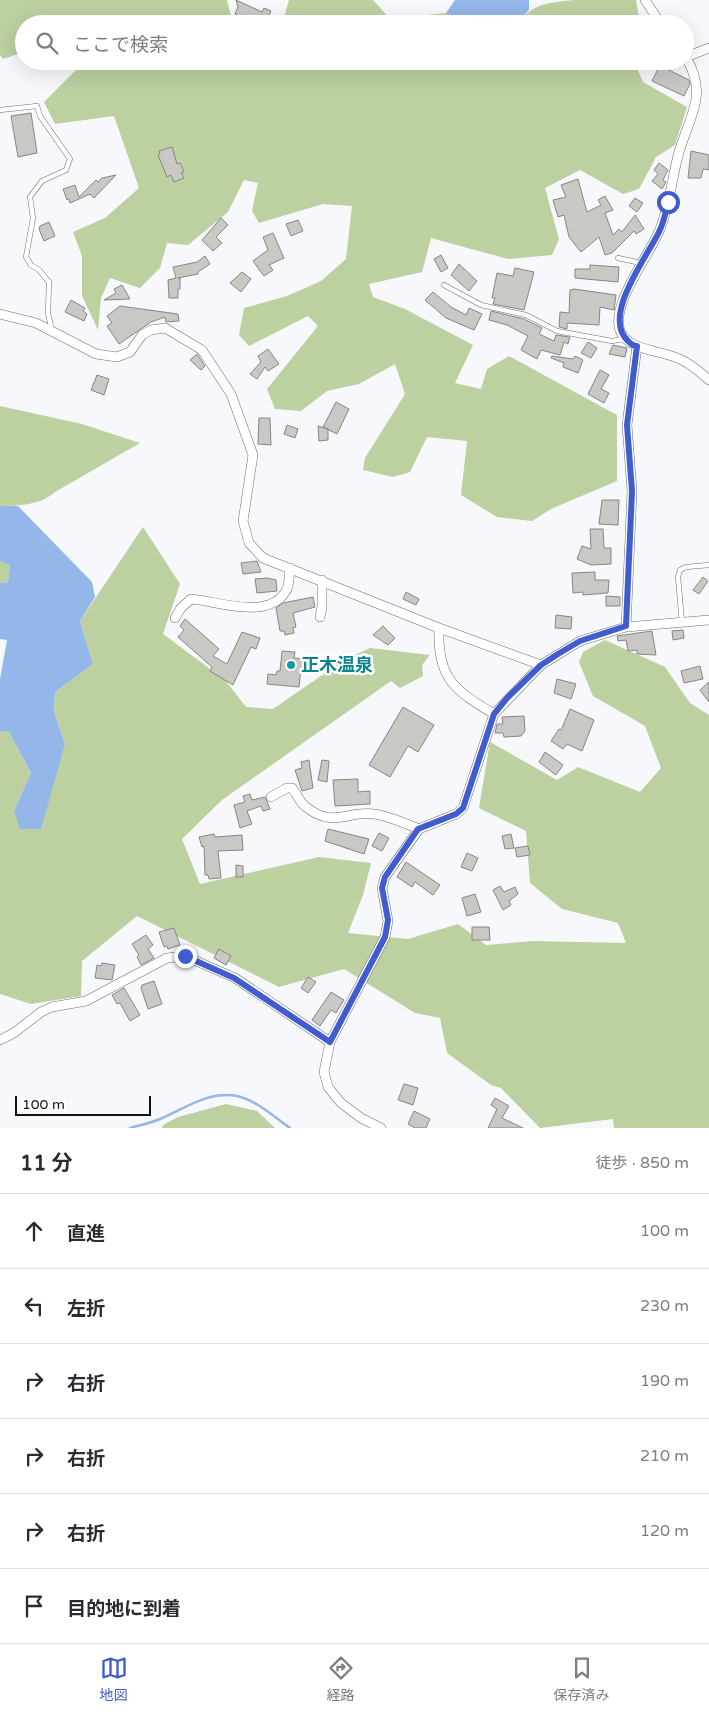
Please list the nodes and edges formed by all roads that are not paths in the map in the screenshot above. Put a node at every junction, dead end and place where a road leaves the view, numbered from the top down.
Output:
1 (645, 0) edge
2 (655, 15) edge
3 (709, 48) edge
4 (694, 53) edge
5 (694, 70) edge
6 (0, 110) edge
7 (618, 258) dead end
8 (641, 264) junction
9 (444, 285) dead end
10 (0, 314) edge
11 (52, 331) junction
12 (626, 339) junction
13 (637, 346) junction
14 (709, 380) edge
15 (709, 565) edge
16 (290, 568) junction
17 (322, 580) junction
18 (320, 617) dead end
19 (175, 618) dead end
20 (709, 620) edge
21 (682, 622) junction
22 (626, 626) junction
23 (439, 628) junction
24 (541, 665) junction
25 (494, 714) junction
26 (271, 797) dead end
27 (418, 829) junction
28 (0, 1040) edge
29 (330, 1042) junction
30 (381, 1128) edge

1 - 2 street
3 - 4 street
5 - 8 street
6 - 11 lane
7 - 8 lane
8 - 12 street
9 - 12 lane
10 - 11 street
11 - 16 street
12 - 13 street
13 - 14 street
13 - 22 street
15 - 21 lane
16 - 17 street
16 - 19 street
17 - 18 street
17 - 23 street
20 - 21 street
21 - 22 street
22 - 24 street
23 - 24 street
23 - 25 street
24 - 25 street
25 - 27 street
26 - 27 street
27 - 29 street
28 - 29 street
29 - 30 street

